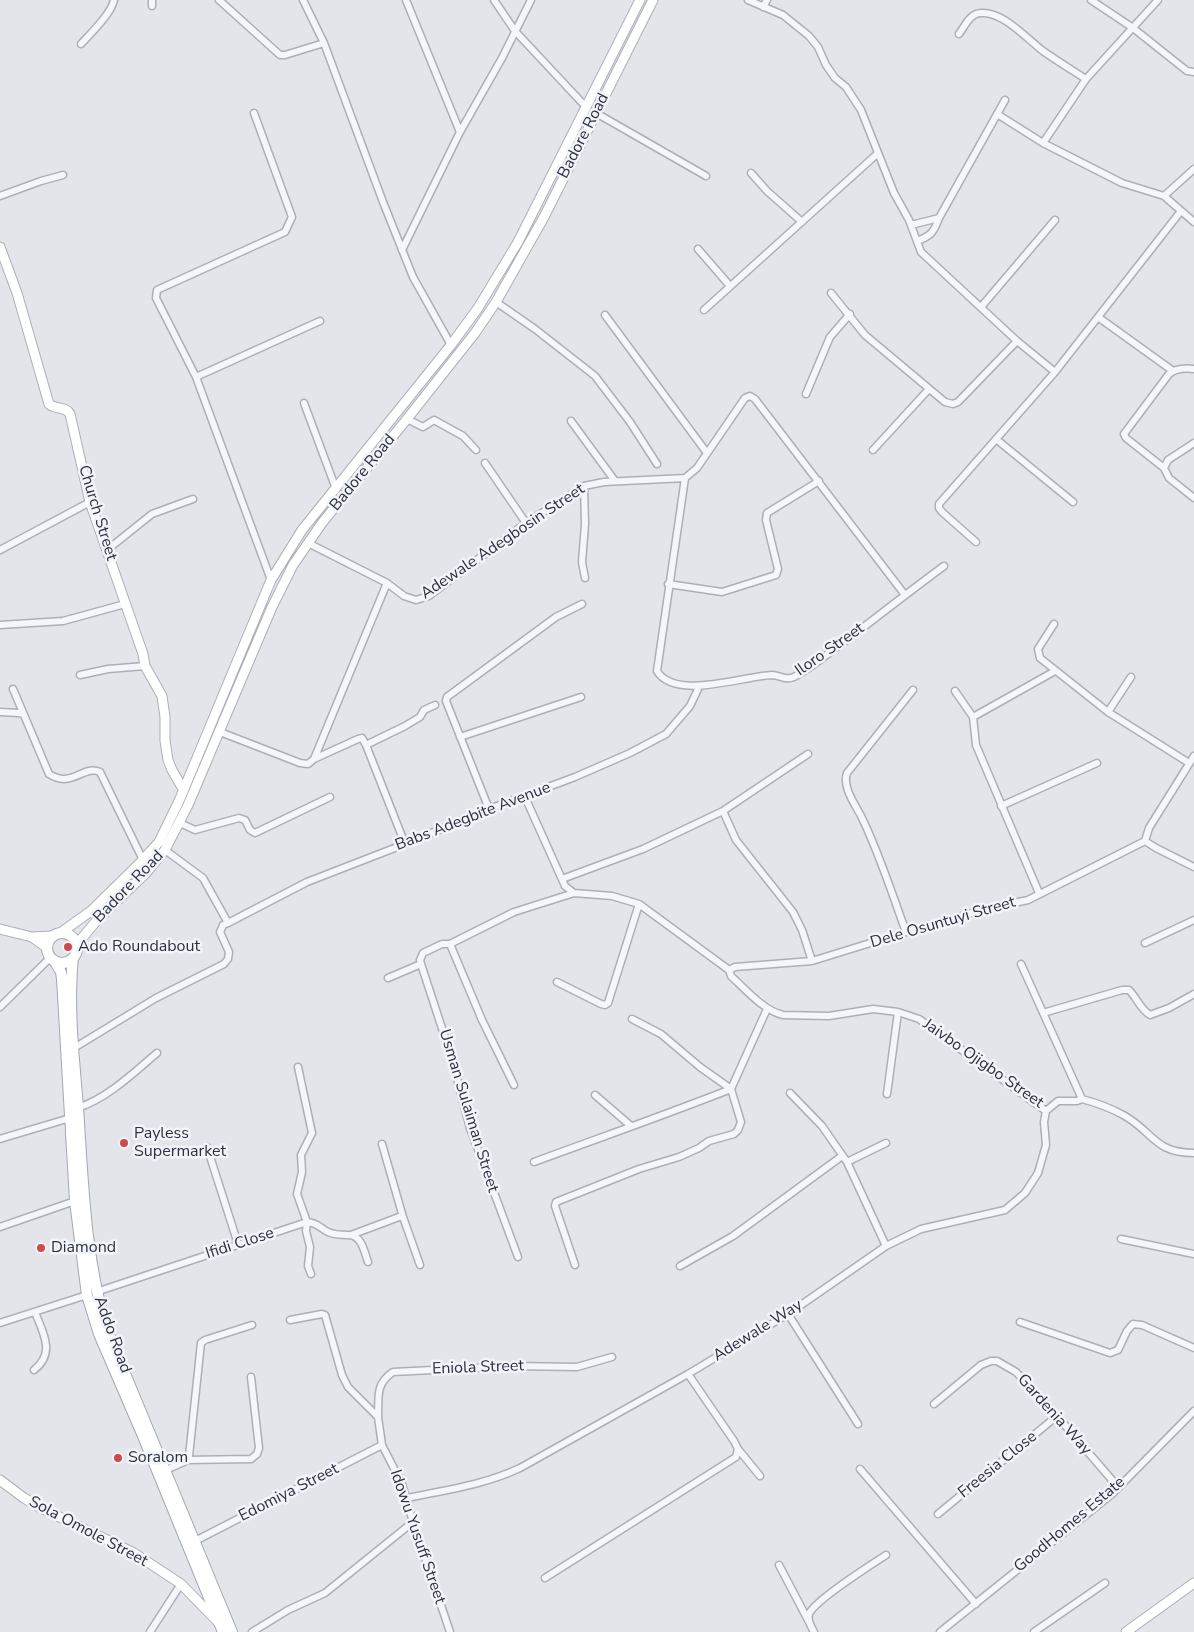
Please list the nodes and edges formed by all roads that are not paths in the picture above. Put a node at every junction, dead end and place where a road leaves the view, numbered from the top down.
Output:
1 (114, 0) edge
2 (219, 0) edge
3 (303, 0) edge
4 (406, 0) edge
5 (494, 0) edge
6 (531, 0) edge
7 (640, 0) edge
8 (652, 0) edge
9 (748, 0) edge
10 (767, 0) edge
11 (1091, 0) edge
12 (1158, 0) edge
13 (763, 7) junction
14 (1133, 28) junction
15 (515, 32) junction
16 (959, 34) dead end
17 (324, 43) junction
18 (81, 44) dead end
19 (1194, 72) edge
20 (1086, 79) junction
21 (1005, 100) dead end
22 (586, 107) junction
23 (254, 113) dead end
24 (596, 113) junction
25 (997, 114) junction
26 (460, 132) junction
27 (1043, 143) junction
28 (877, 154) junction
29 (558, 161) junction
30 (568, 167) junction
31 (1194, 169) edge
32 (751, 173) dead end
33 (63, 175) dead end
34 (706, 176) dead end
35 (0, 196) edge
36 (1164, 196) junction
37 (1180, 211) junction
38 (938, 218) junction
39 (1056, 220) dead end
40 (802, 222) junction
41 (1194, 222) edge
42 (911, 225) junction
43 (917, 241) junction
44 (0, 247) edge
45 (402, 250) junction
46 (698, 250) dead end
47 (730, 286) junction
48 (831, 292) dead end
49 (496, 302) junction
50 (981, 307) junction
51 (704, 310) dead end
52 (850, 314) junction
53 (605, 315) dead end
54 (1098, 317) junction
55 (320, 321) dead end
56 (1017, 341) junction
57 (451, 345) junction
58 (1194, 370) edge
59 (1173, 371) junction
60 (1055, 372) junction
61 (196, 377) junction
62 (928, 389) junction
63 (806, 394) dead end
64 (304, 402) dead end
65 (407, 419) junction
66 (571, 421) dead end
67 (996, 440) junction
68 (1194, 443) edge
69 (476, 450) dead end
70 (873, 450) dead end
71 (707, 453) junction
72 (485, 463) dead end
73 (657, 464) dead end
74 (1164, 468) junction
75 (685, 478) junction
76 (819, 481) junction
77 (615, 482) junction
78 (584, 486) junction
79 (336, 489) junction
80 (1194, 498) edge
81 (193, 499) dead end
82 (90, 502) junction
83 (1073, 502) dead end
84 (526, 523) junction
85 (976, 542) dead end
86 (308, 543) junction
87 (0, 550) edge
88 (107, 550) junction
89 (944, 566) dead end
90 (585, 578) dead end
91 (271, 580) junction
92 (387, 583) junction
93 (668, 584) junction
94 (905, 595) junction
95 (125, 604) junction
96 (582, 604) dead end
97 (1054, 624) dead end
98 (0, 626) edge
99 (145, 666) junction
100 (1055, 671) junction
101 (80, 675) dead end
102 (1131, 677) dead end
103 (698, 687) junction
104 (13, 689) dead end
105 (914, 690) dead end
106 (954, 691) dead end
107 (581, 696) dead end
108 (435, 705) dead end
109 (0, 712) edge
110 (1108, 712) junction
111 (23, 714) junction
112 (972, 716) junction
113 (220, 732) junction
114 (460, 737) junction
115 (366, 745) junction
116 (808, 754) dead end
117 (1194, 756) edge
118 (314, 758) junction
119 (1097, 763) dead end
120 (1189, 763) junction
121 (183, 790) junction
122 (330, 796) dead end
123 (525, 796) junction
124 (1001, 806) junction
125 (489, 809) junction
126 (723, 811) junction
127 (180, 823) junction
128 (1145, 842) junction
129 (405, 844) junction
130 (165, 850) junction
131 (143, 860) junction
132 (1194, 867) edge
133 (562, 879) junction
134 (574, 893) junction
135 (1039, 893) junction
136 (639, 904) junction
137 (1194, 920) edge
138 (228, 923) junction
139 (0, 929) edge
140 (63, 931) junction
141 (906, 932) junction
142 (52, 936) junction
143 (32, 937) junction
144 (1145, 943) dead end
145 (77, 944) junction
146 (450, 944) junction
147 (46, 947) junction
148 (73, 958) junction
149 (52, 960) junction
150 (812, 961) junction
151 (421, 964) junction
152 (1020, 964) dead end
153 (729, 970) junction
154 (388, 978) dead end
155 (557, 982) dead end
156 (1194, 994) edge
157 (0, 1007) edge
158 (767, 1008) junction
159 (898, 1012) junction
160 (1043, 1013) junction
161 (632, 1019) dead end
162 (74, 1048) junction
163 (157, 1053) dead end
164 (298, 1067) dead end
165 (514, 1085) dead end
166 (731, 1090) junction
167 (790, 1093) dead end
168 (887, 1094) dead end
169 (595, 1095) dead end
170 (1082, 1099) junction
171 (78, 1108) junction
172 (1046, 1111) junction
173 (70, 1118) junction
174 (631, 1126) junction
175 (0, 1139) edge
176 (886, 1143) dead end
177 (382, 1144) dead end
178 (206, 1147) dead end
179 (1194, 1153) edge
180 (842, 1156) junction
181 (534, 1162) dead end
182 (847, 1162) junction
183 (75, 1201) junction
184 (404, 1216) junction
185 (307, 1222) junction
186 (0, 1227) edge
187 (351, 1235) junction
188 (1121, 1239) dead end
189 (238, 1244) junction
190 (886, 1246) junction
191 (1194, 1254) edge
192 (518, 1257) dead end
193 (368, 1262) dead end
194 (420, 1265) dead end
195 (575, 1265) dead end
196 (680, 1266) dead end
197 (311, 1274) dead end
198 (92, 1294) junction
199 (35, 1312) junction
200 (788, 1314) junction
201 (290, 1320) dead end
202 (1020, 1322) dead end
203 (0, 1324) edge
204 (252, 1325) dead end
205 (1194, 1348) edge
206 (612, 1357) dead end
207 (34, 1370) dead end
208 (688, 1374) junction
209 (251, 1377) dead end
210 (934, 1404) dead end
211 (1194, 1410) edge
212 (1057, 1416) junction
213 (378, 1417) junction
214 (858, 1424) dead end
215 (382, 1445) junction
216 (738, 1449) junction
217 (187, 1460) junction
218 (860, 1469) dead end
219 (166, 1470) junction
220 (760, 1476) dead end
221 (0, 1480) edge
222 (1118, 1488) junction
223 (407, 1498) junction
224 (938, 1514) dead end
225 (413, 1522) junction
226 (195, 1541) junction
227 (886, 1555) dead end
228 (780, 1565) dead end
229 (545, 1578) dead end
230 (1105, 1583) dead end
231 (1194, 1583) edge
232 (182, 1584) junction
233 (976, 1604) junction
234 (808, 1622) junction
235 (222, 1628) edge
236 (150, 1632) edge
237 (232, 1632) edge
238 (252, 1632) edge
239 (450, 1632) edge
240 (814, 1632) edge
241 (940, 1632) edge
242 (1034, 1632) edge
243 (1126, 1632) edge

1 - 18 street
2 - 17 street
3 - 17 street
4 - 26 street
5 - 15 street
6 - 15 street
7 - 22 main road, Badore Road
8 - 24 main road, Badore Road
9 - 13 street
10 - 13 street
11 - 14 street
12 - 14 street
13 - 28 street
14 - 19 street
14 - 20 street
15 - 22 street
15 - 26 street
16 - 20 street
17 - 45 street
20 - 27 street
21 - 25 street
22 - 29 main road, Badore Road
23 - 61 street
24 - 30 main road, Badore Road
24 - 34 street
25 - 27 street
25 - 38 street
26 - 45 street
27 - 36 street
28 - 40 street
28 - 42 street
29 - 30 main road
29 - 57 main road, Badore Road
30 - 49 main road, Badore Road
31 - 36 street
32 - 40 street
33 - 35 street
36 - 37 street
37 - 41 street
37 - 54 street
38 - 42 street
38 - 43 street
39 - 50 street
40 - 47 street
42 - 43 street
43 - 50 street
44 - 82 main road, Church Street
45 - 57 street
46 - 47 street
47 - 51 street
48 - 52 street
49 - 65 main road, Badore Road
49 - 73 street
50 - 56 street
52 - 62 street
52 - 63 street
53 - 71 street
54 - 59 street
54 - 60 street
55 - 61 street
56 - 60 street
56 - 62 street
57 - 79 main road, Badore Road
58 - 59 street
59 - 74 street
60 - 67 street
61 - 91 street
62 - 70 street
64 - 79 street
65 - 69 street
65 - 86 main road, Badore Road
66 - 77 street
67 - 83 street
67 - 85 street
68 - 74 street
71 - 75 street
71 - 76 street
72 - 84 street
74 - 80 street
75 - 77 street, Adewale Adegbosin Street
75 - 93 street
76 - 93 street
76 - 94 street
77 - 78 street, Adewale Adegbosin Street
78 - 84 street, Adewale Adegbosin Street
78 - 90 street
79 - 91 main road, Badore Road
81 - 88 street
82 - 87 street
82 - 88 main road, Church Street
84 - 92 street, Adewale Adegbosin Street
86 - 92 street, Adewale Adegbosin Street
86 - 113 main road, Badore Road
88 - 95 main road, Church Street
89 - 94 street, Iloro Street
91 - 121 main road, Badore Road
92 - 118 street
93 - 103 street
94 - 103 street, Iloro Street
95 - 98 street
95 - 99 main road, Church Street
96 - 114 street
97 - 100 street
99 - 101 street
99 - 121 main road, Church Street
100 - 110 street
100 - 112 street
102 - 110 street
103 - 123 street, Babs Adegbite Avenue
104 - 111 street
105 - 141 street
106 - 112 street
107 - 114 street
108 - 115 street
109 - 111 street
110 - 120 street
111 - 131 street
112 - 124 street
113 - 118 street
113 - 127 main road, Badore Road
114 - 125 street
115 - 118 street
115 - 129 street
116 - 126 street
117 - 120 street
119 - 124 street
120 - 128 street
121 - 131 main road, Badore Road
122 - 127 street
123 - 125 street, Babs Adegbite Avenue
123 - 133 street
124 - 135 street
125 - 129 street, Babs Adegbite Avenue
126 - 133 street
126 - 150 street
127 - 130 main road, Badore Road
128 - 132 street
128 - 135 street, Dele Osuntuyi Street
129 - 138 street, Babs Adegbite Avenue
130 - 138 street
130 - 145 main road, Badore Road
131 - 140 main road, Badore Road
133 - 134 street
134 - 136 street, Jaivbo Ojigbo Street
134 - 146 street
135 - 141 street, Dele Osuntuyi Street
136 - 153 street, Jaivbo Ojigbo Street
136 - 155 street
137 - 144 street
138 - 162 street
139 - 143 main road
140 - 142 main road
140 - 145 main road
141 - 150 street, Dele Osuntuyi Street
142 - 143 main road
142 - 147 main road
143 - 147 main road
145 - 148 main road
146 - 151 street
146 - 165 street
147 - 149 main road
148 - 149 main road
148 - 162 main road, Addo Road
149 - 157 street
149 - 173 main road, Addo Road
150 - 153 street, Dele Osuntuyi Street
151 - 154 street
151 - 192 street, Usman Sulaiman Street
152 - 160 street
153 - 158 street, Jaivbo Ojigbo Street
156 - 160 street
158 - 159 street, Jaivbo Ojigbo Street
158 - 166 street
159 - 168 street
159 - 172 street, Jaivbo Ojigbo Street
160 - 170 street
161 - 166 street
162 - 171 main road, Addo Road
163 - 171 street
164 - 185 street
166 - 174 street
166 - 195 street
167 - 180 street
169 - 174 street
170 - 172 street, Jaivbo Ojigbo Street
170 - 179 street, Jaivbo Ojigbo Street
171 - 198 main road, Addo Road
172 - 190 street, Adewale Way
173 - 175 street
173 - 183 main road, Addo Road
174 - 181 street
176 - 182 street
177 - 184 street
178 - 189 street
180 - 182 street
180 - 196 street
182 - 190 street
183 - 186 street
183 - 198 main road, Addo Road
184 - 187 street
184 - 194 street
185 - 187 street
185 - 189 street, Ifidi Close
185 - 197 street
187 - 193 street
188 - 191 street
189 - 198 street, Ifidi Close
190 - 200 street, Adewale Way
198 - 199 street, Ifidi Close
198 - 219 main road, Addo Road
198 - 235 main road, Addo Road
199 - 203 street, Ifidi Close
199 - 207 street
200 - 208 street, Adewale Way
200 - 214 street
201 - 213 street
202 - 205 street
204 - 217 street
206 - 213 street, Eniola Street
208 - 216 street
208 - 223 street, Adewale Way
209 - 217 street
210 - 212 street, Gardenia Way
211 - 222 street, GoodHomes Estate
212 - 222 street, Gardenia Way
212 - 224 street, Freesia Close
213 - 215 street, Idowu Yusuff Street
215 - 223 street, Idowu Yusuff Street
215 - 226 street, Edomiya Street
216 - 220 street
216 - 229 street
217 - 219 street
218 - 233 street
219 - 226 main road, Addo Road
221 - 232 main road, Sola Omole Street
222 - 233 street, GoodHomes Estate
223 - 225 street, Idowu Yusuff Street
225 - 238 street
225 - 239 street, Idowu Yusuff Street
226 - 237 main road, Addo Road
227 - 234 street
228 - 234 street
230 - 242 street
231 - 243 main road
232 - 235 main road, Sola Omole Street
232 - 236 street
233 - 241 street, GoodHomes Estate
234 - 240 street

